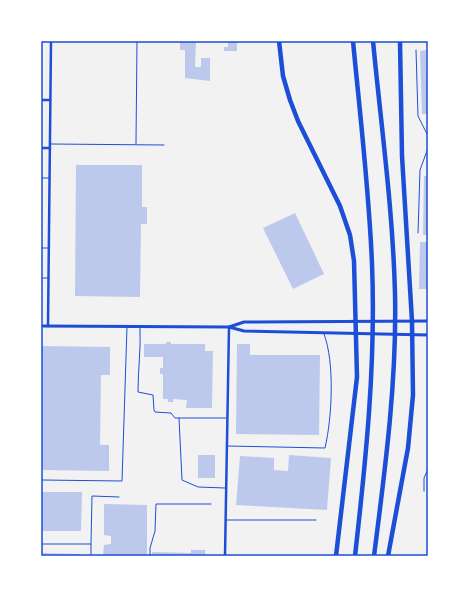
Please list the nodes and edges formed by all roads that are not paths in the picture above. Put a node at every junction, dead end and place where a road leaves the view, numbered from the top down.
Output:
1 (51, 41) edge
2 (138, 41) edge
3 (279, 41) edge
4 (353, 41) edge
5 (373, 41) edge
6 (400, 41) edge
7 (416, 50) dead end
8 (41, 100) edge
9 (50, 100) junction
10 (428, 136) edge
11 (50, 144) junction
12 (136, 145) junction
13 (164, 145) dead end
14 (41, 148) edge
15 (50, 148) junction
16 (428, 148) edge
17 (41, 178) edge
18 (49, 178) junction
19 (418, 233) dead end
20 (41, 248) edge
21 (49, 248) junction
22 (41, 278) edge
23 (48, 278) junction
24 (359, 320) junction
25 (409, 321) junction
26 (428, 321) edge
27 (41, 326) edge
28 (48, 326) junction
29 (127, 327) junction
30 (140, 327) junction
31 (229, 327) junction
32 (323, 333) junction
33 (359, 334) junction
34 (410, 334) junction
35 (428, 335) edge
36 (179, 418) junction
37 (227, 418) junction
38 (227, 446) junction
39 (428, 470) edge
40 (41, 480) edge
41 (226, 488) junction
42 (424, 492) dead end
43 (119, 497) dead end
44 (211, 504) dead end
45 (226, 520) junction
46 (316, 520) dead end
47 (41, 544) edge
48 (91, 544) junction
49 (91, 556) edge
50 (150, 556) edge
51 (225, 556) edge
52 (336, 556) edge
53 (355, 556) edge
54 (374, 556) edge
55 (388, 556) edge

1 - 9 street
2 - 12 lane
3 - 24 highway
4 - 53 highway
5 - 54 highway
6 - 25 highway
7 - 10 lane
8 - 9 street
9 - 11 street
11 - 12 lane
11 - 15 street
12 - 13 lane
14 - 15 street
15 - 18 street
16 - 19 lane
17 - 18 lane
18 - 21 street
20 - 21 lane
21 - 23 street
22 - 23 lane
23 - 28 street
24 - 25 street
24 - 31 street
24 - 33 highway
25 - 26 street
25 - 34 highway
27 - 28 street
28 - 29 street
29 - 30 street
29 - 40 lane
30 - 31 street
30 - 36 lane
31 - 32 street
31 - 37 street
32 - 33 street
32 - 38 lane
33 - 34 street
33 - 52 highway
34 - 35 street
34 - 55 highway
36 - 37 lane
36 - 41 lane
37 - 38 street
38 - 41 street
39 - 42 lane
41 - 45 street
43 - 48 lane
44 - 50 lane
45 - 46 lane
45 - 51 street
47 - 48 lane
48 - 49 lane

